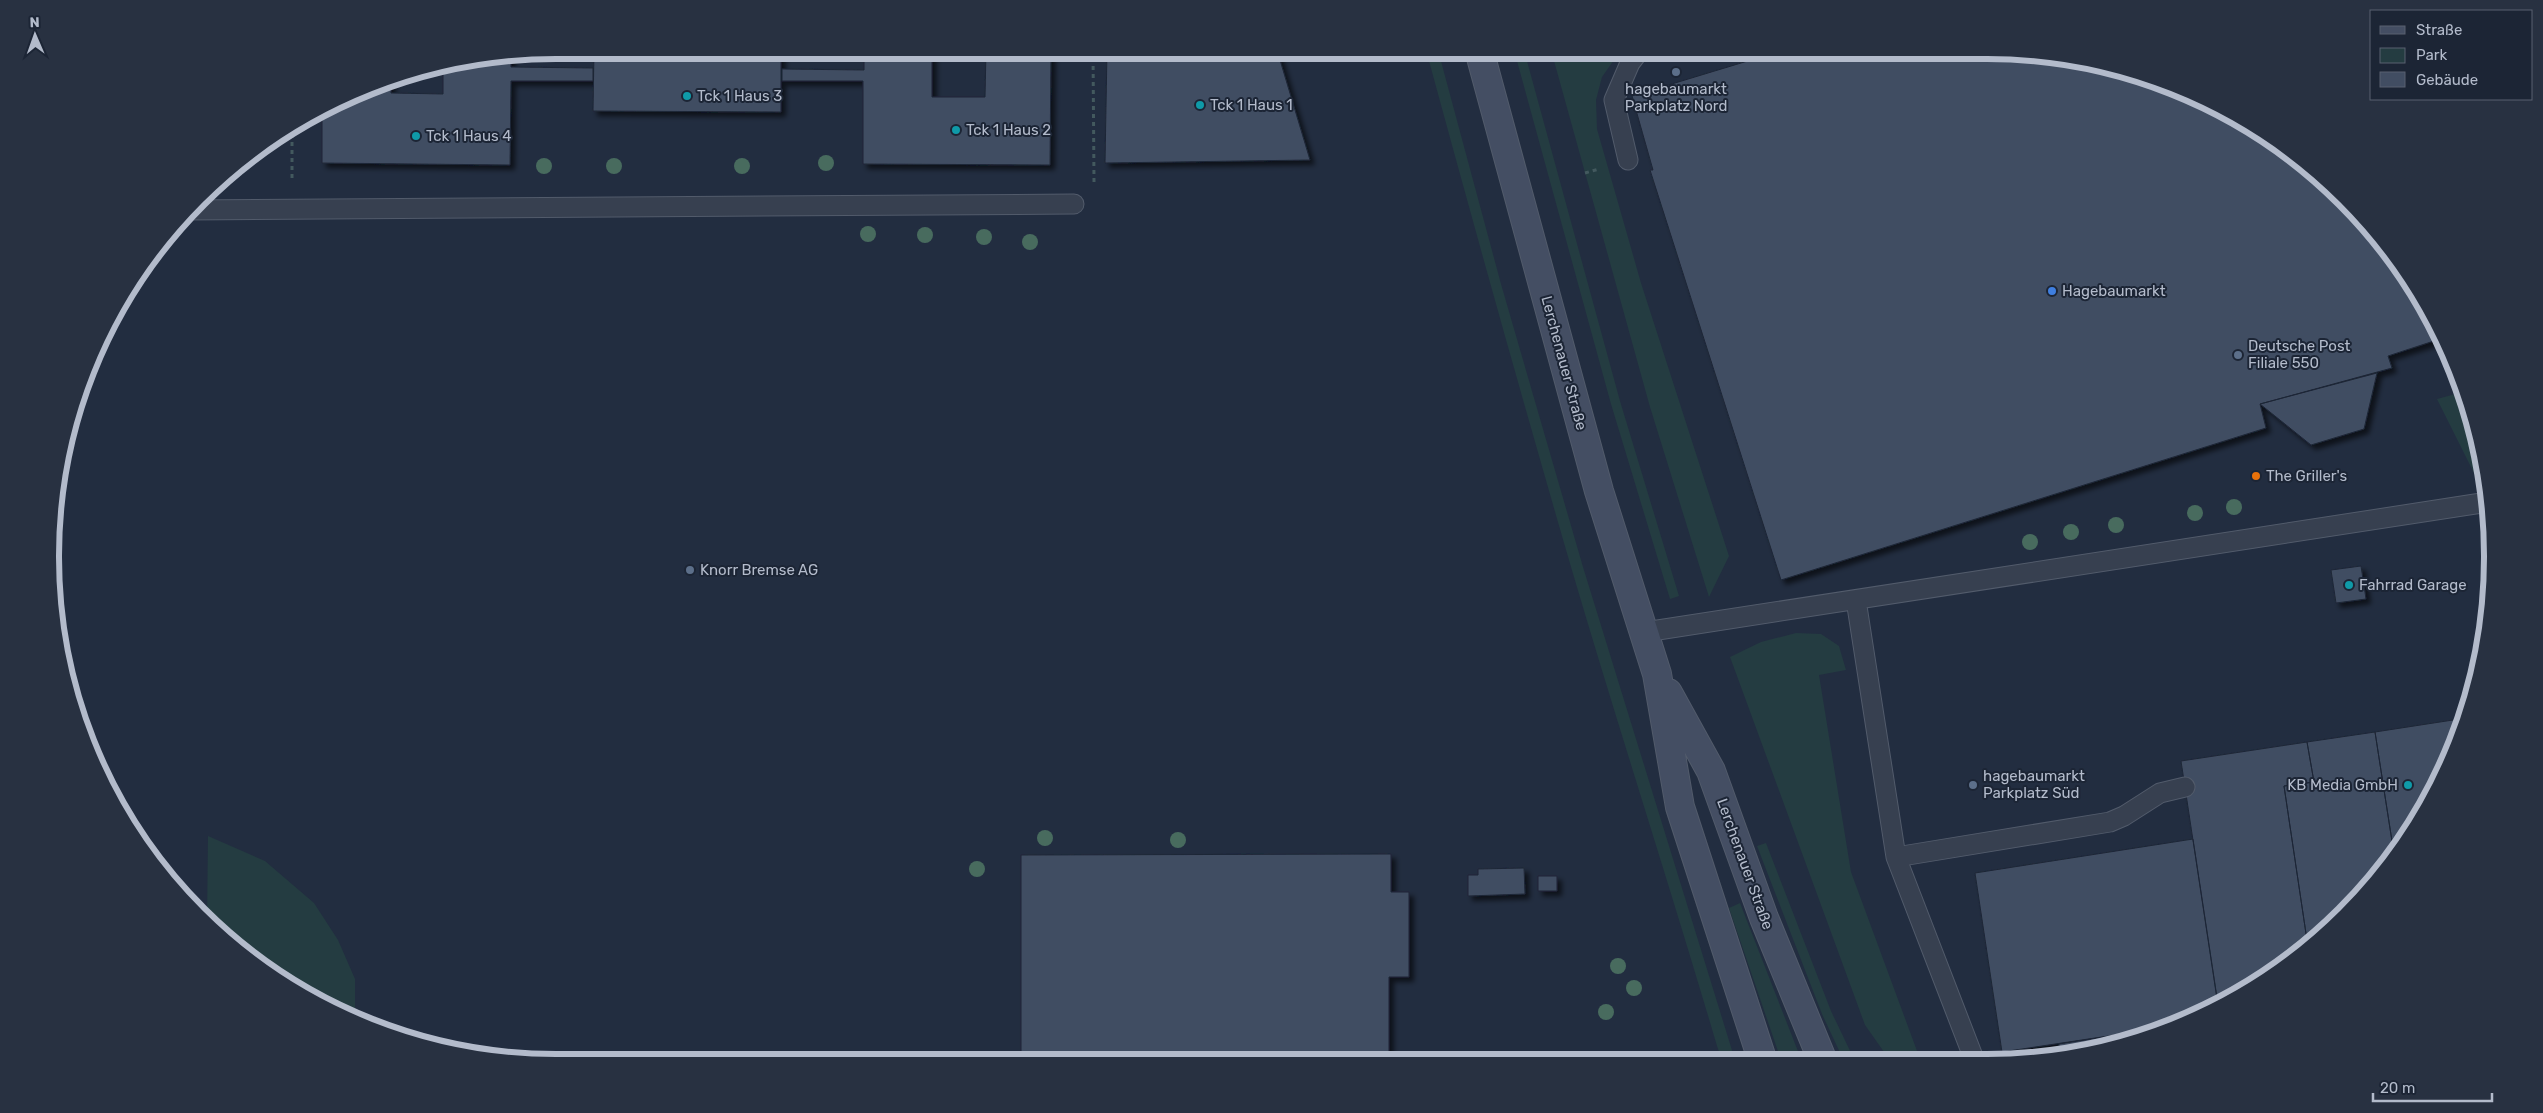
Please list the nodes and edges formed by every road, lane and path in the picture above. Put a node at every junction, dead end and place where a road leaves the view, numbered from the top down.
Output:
1 (1093, 59) edge
2 (1481, 59) edge
3 (1633, 59) edge
4 (292, 135) edge
5 (1628, 160) dead end
6 (1074, 204) joint
7 (200, 210) edge
8 (292, 210) junction
9 (2481, 503) edge
10 (1856, 600) junction
11 (1645, 632) junction
12 (1657, 674) junction
13 (2185, 786) dead end
14 (1896, 858) junction
15 (1760, 1054) edge
16 (1820, 1054) edge
17 (1972, 1054) edge

1 - 6 path
2 - 11 main road, Lerchenauer Straße
3 - 5 lane
4 - 8 path
6 - 8 lane
7 - 8 lane
9 - 10 lane
10 - 11 lane
10 - 14 lane
11 - 12 main road, Lerchenauer Straße
12 - 15 main road, Lerchenauer Straße
12 - 16 main road, Lerchenauer Straße
13 - 14 lane
14 - 17 lane

